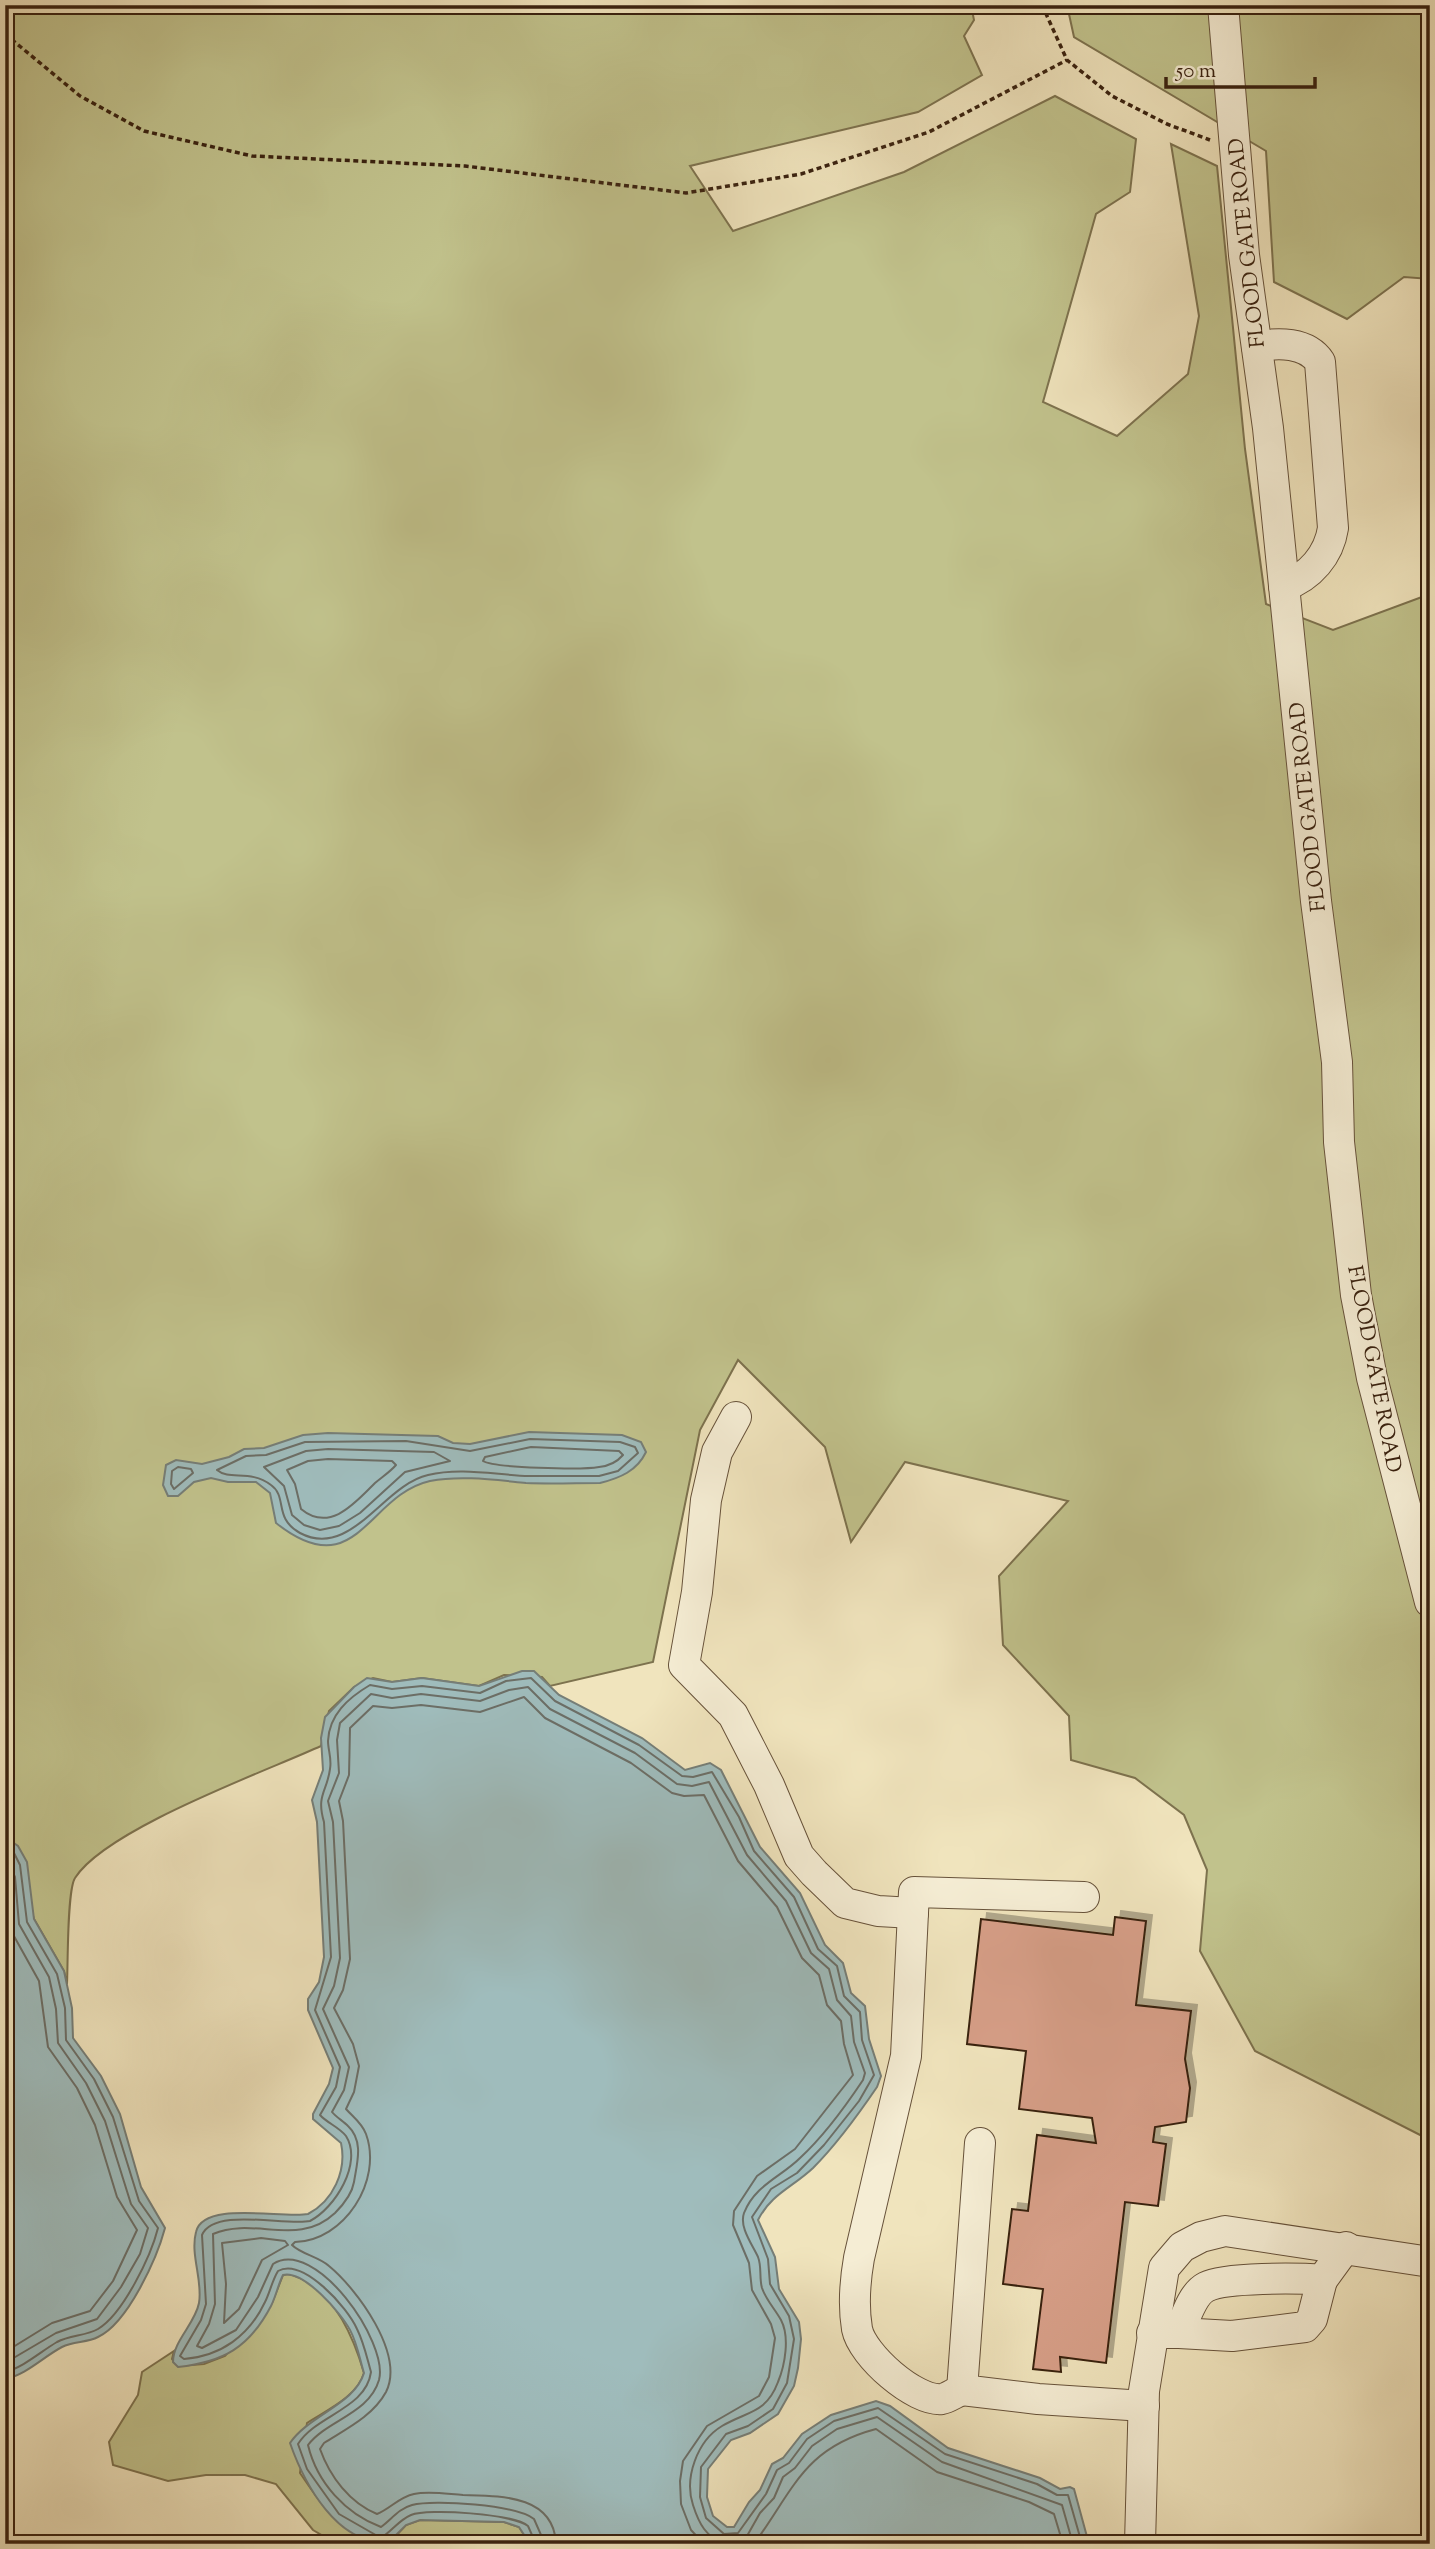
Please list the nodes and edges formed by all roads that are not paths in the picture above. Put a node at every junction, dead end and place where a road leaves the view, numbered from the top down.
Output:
1 (1223, 5) edge
2 (1256, 347) junction
3 (1284, 586) junction
4 (736, 1417) dead end
5 (1430, 1602) edge
6 (1084, 1897) dead end
7 (913, 1913) junction
8 (980, 2143) dead end
9 (1346, 2247) junction
10 (1430, 2262) edge
11 (1322, 2280) junction
12 (1166, 2333) junction
13 (962, 2390) junction
14 (1144, 2406) junction
15 (1140, 2544) edge

1 - 2 street, FLOOD GATE ROAD
2 - 3 street, FLOOD GATE ROAD
2 - 3 street
3 - 5 street, FLOOD GATE ROAD
4 - 7 street
6 - 7 street
7 - 13 street
8 - 13 street
9 - 10 street
9 - 11 street
9 - 12 street
11 - 12 street
11 - 12 street
12 - 14 street
13 - 14 street
14 - 15 street

